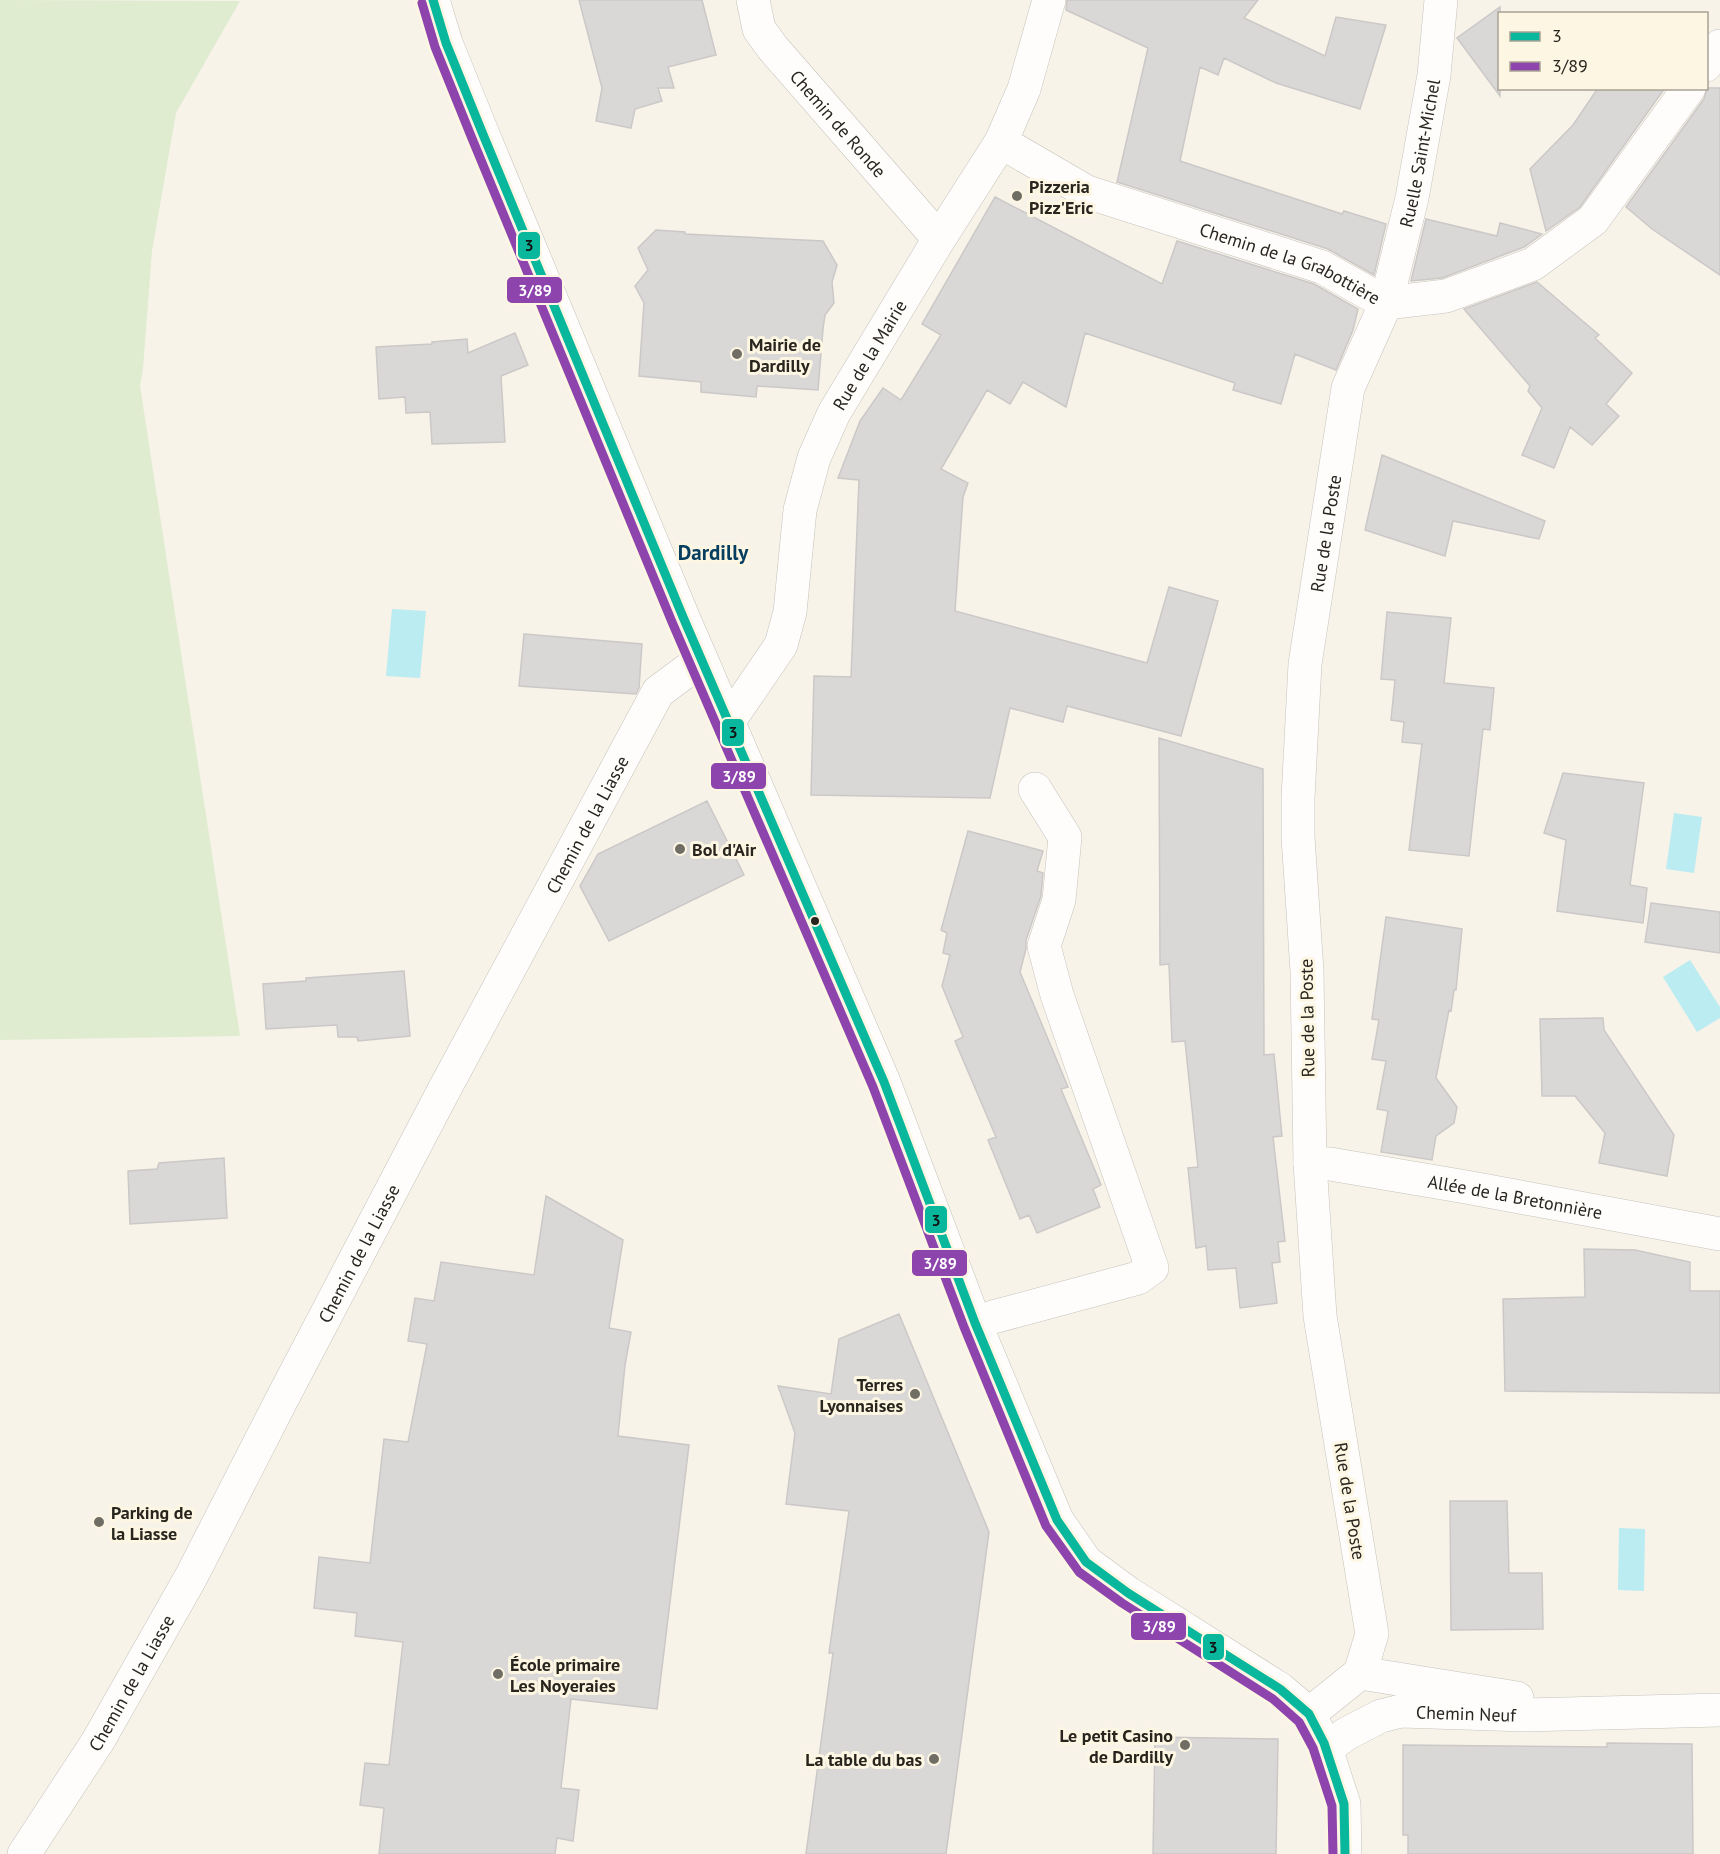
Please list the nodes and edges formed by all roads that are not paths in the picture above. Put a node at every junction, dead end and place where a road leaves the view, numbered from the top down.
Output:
1 (433, 0) edge
2 (753, 0) edge
3 (1049, 0) edge
4 (1441, 0) edge
5 (1720, 46) edge
6 (1708, 63) edge
7 (1688, 90) edge
8 (1001, 142) junction
9 (939, 239) junction
10 (1386, 303) junction
11 (701, 660) junction
12 (729, 722) junction
13 (1035, 789) dead end
14 (1310, 1163) junction
15 (1720, 1234) edge
16 (993, 1317) dead end
17 (1360, 1672) junction
18 (1720, 1710) edge
19 (1617, 1713) junction
20 (1309, 1714) junction
21 (1326, 1749) junction
22 (24, 1854) edge
23 (1345, 1854) edge

1 - 11 street
2 - 9 street, Chemin de Ronde
3 - 8 street, Rue de la Mairie
4 - 10 street, Ruelle Saint-Michel
5 - 6 street
7 - 10 street, Chemin de la Grabottière
8 - 9 street, Rue de la Mairie
8 - 10 street, Chemin de la Grabottière
9 - 12 street, Rue de la Mairie
10 - 14 street, Rue de la Poste
11 - 12 street
11 - 22 street, Chemin de la Liasse
12 - 20 street
13 - 16 street
14 - 15 street, Allée de la Bretonnière
14 - 17 street, Rue de la Poste
17 - 19 street, Chemin Neuf
17 - 20 street
18 - 19 street, Chemin Neuf
19 - 21 street, Chemin Neuf
20 - 21 street
21 - 23 street

